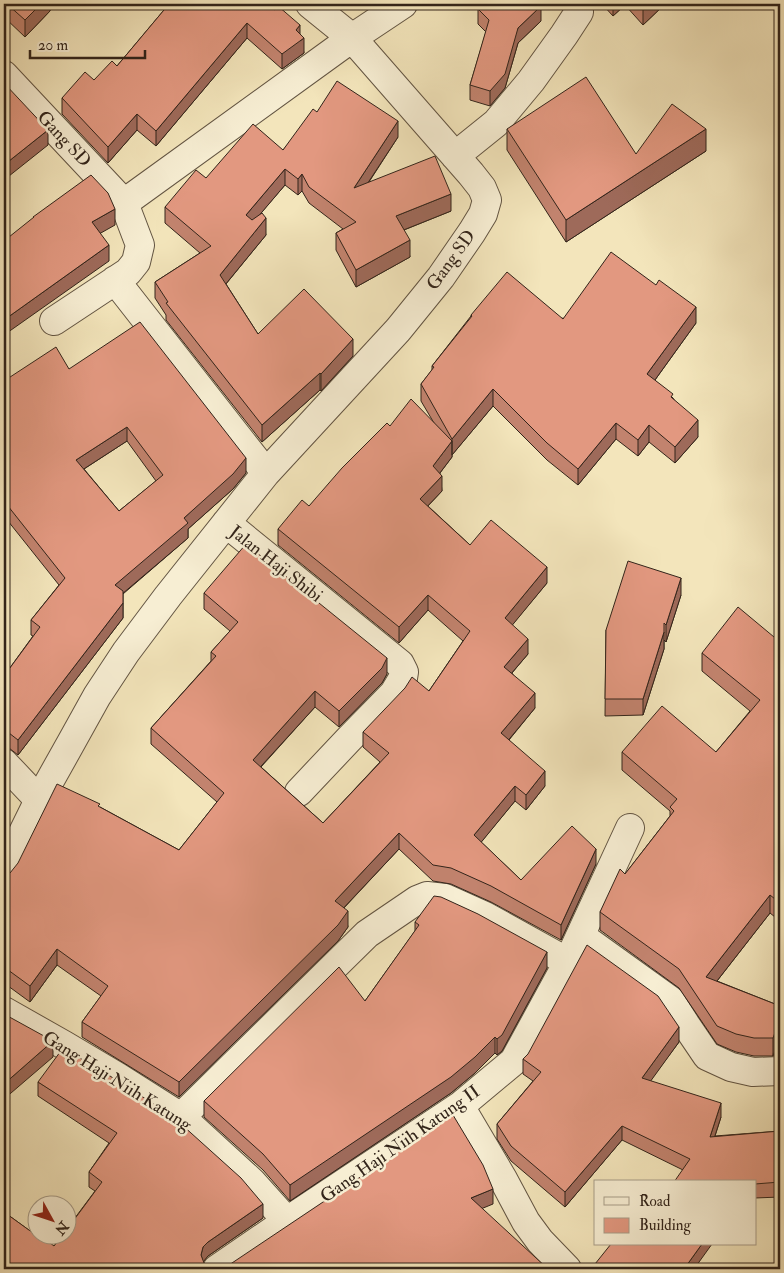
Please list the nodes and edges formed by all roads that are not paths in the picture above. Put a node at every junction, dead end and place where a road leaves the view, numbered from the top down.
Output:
1 (310, 4) edge
2 (403, 4) edge
3 (579, 12) dead end
4 (352, 38) junction
5 (4, 75) edge
6 (455, 156) junction
7 (124, 204) junction
8 (115, 280) junction
9 (54, 321) dead end
10 (266, 473) junction
11 (226, 523) junction
12 (4, 763) edge
13 (299, 792) dead end
14 (39, 800) junction
15 (630, 828) dead end
16 (4, 871) edge
17 (581, 936) junction
18 (568, 962) junction
19 (4, 1012) edge
20 (780, 1071) edge
21 (460, 1106) junction
22 (181, 1117) junction
23 (287, 1221) junction
24 (217, 1269) edge
25 (567, 1269) edge

1 - 4 street, Gang SD
2 - 4 street
3 - 6 street
4 - 6 street, Gang SD
4 - 7 street
5 - 7 street, Gang SD
6 - 10 street, Gang SD
7 - 8 street, Gang SD
8 - 9 street, Gang SD
8 - 10 street
10 - 11 street, Gang SD
11 - 13 street, Jalan Haji Shibi
11 - 14 street, Jalan Haji Shibi
12 - 14 street
14 - 16 street, Jalan Haji Shibi
15 - 17 street, Gang Haji Niih Katung II
17 - 18 street, Gang Haji Niih Katung II
17 - 20 street
18 - 21 street, Gang Haji Niih Katung II
18 - 22 street
19 - 22 street, Gang Haji Niih Katung
21 - 23 street, Gang Haji Niih Katung II
21 - 25 street
22 - 23 street, Gang Haji Niih Katung
23 - 24 street, Gang Haji Niih Katung II

